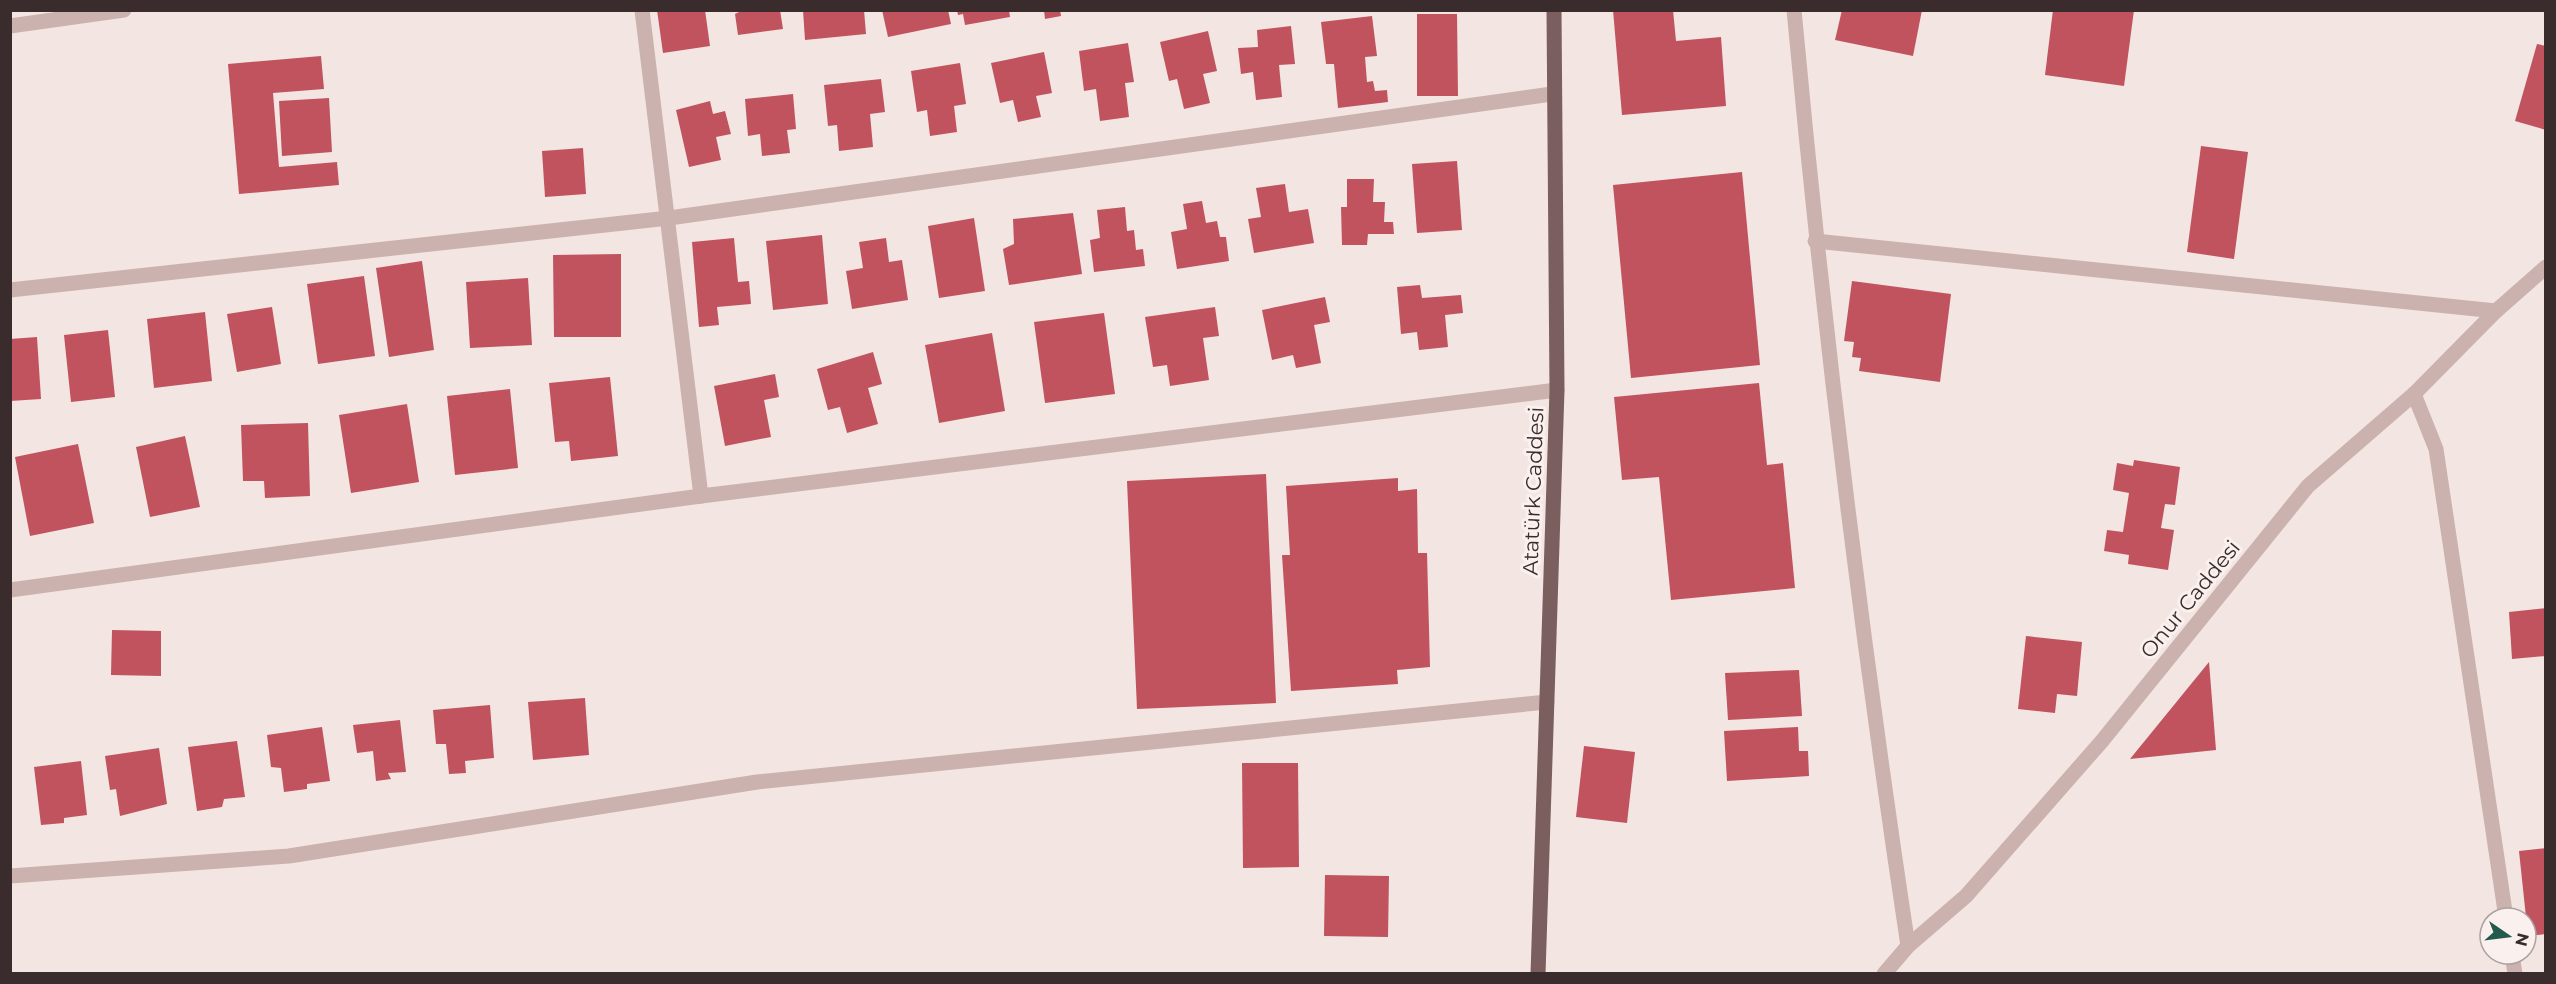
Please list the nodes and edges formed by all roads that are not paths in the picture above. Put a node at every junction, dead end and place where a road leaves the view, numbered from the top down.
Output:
1 (124, 10) edge
2 (642, 10) edge
3 (1554, 10) edge
4 (1794, 10) edge
5 (10, 26) edge
6 (1552, 94) junction
7 (669, 218) junction
8 (1815, 241) junction
9 (2546, 267) edge
10 (10, 290) edge
11 (2496, 311) junction
12 (1557, 390) junction
13 (2414, 394) junction
14 (701, 496) junction
15 (10, 590) edge
16 (1547, 702) junction
17 (10, 876) edge
18 (2504, 906) edge
19 (1908, 946) junction
20 (1538, 974) edge
21 (1884, 974) edge

1 - 5 street
2 - 7 street
3 - 6 main road, Atatürk Caddesi
4 - 8 street
6 - 7 street
6 - 12 main road, Atatürk Caddesi
7 - 10 street
7 - 14 street
8 - 11 street
8 - 19 street
9 - 11 street, Onur Caddesi
11 - 13 street, Onur Caddesi
12 - 14 street
12 - 16 main road, Atatürk Caddesi
13 - 18 street
13 - 19 street, Onur Caddesi
14 - 15 street
16 - 17 street
16 - 20 main road, Atatürk Caddesi
19 - 21 street, Onur Caddesi

